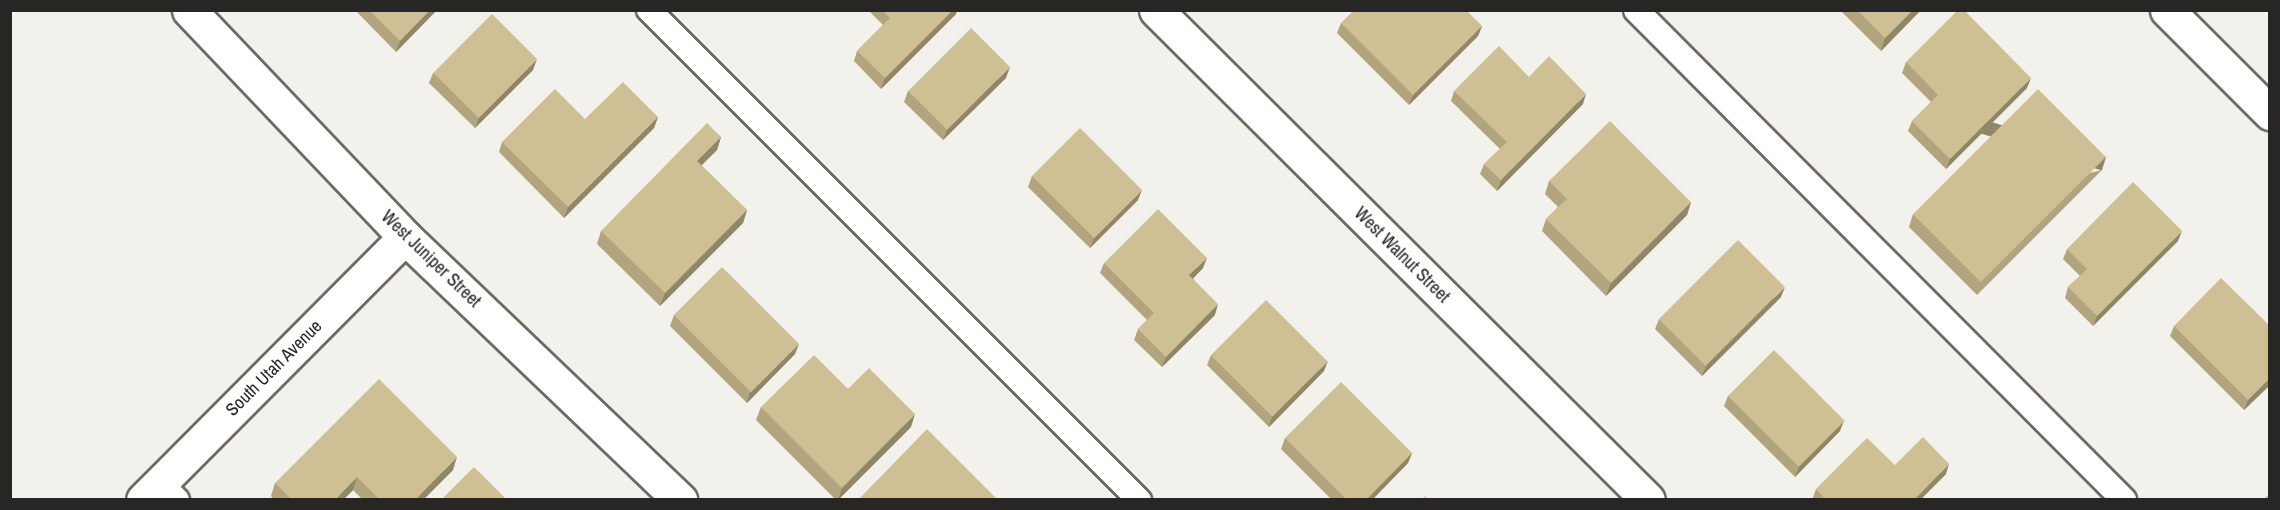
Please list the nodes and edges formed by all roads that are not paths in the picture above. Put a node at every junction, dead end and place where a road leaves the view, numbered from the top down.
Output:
1 (189, 10) edge
2 (649, 10) edge
3 (1155, 10) edge
4 (1636, 10) edge
5 (2167, 10) edge
6 (2270, 113) edge
7 (405, 237) junction
8 (160, 494) edge
9 (680, 500) edge
10 (1139, 500) edge
11 (1648, 500) edge
12 (2124, 500) edge

1 - 7 street, West Juniper Street
2 - 10 lane
3 - 11 street, West Walnut Street
4 - 12 lane
5 - 6 street
7 - 8 street, South Utah Avenue
7 - 9 street, West Juniper Street

